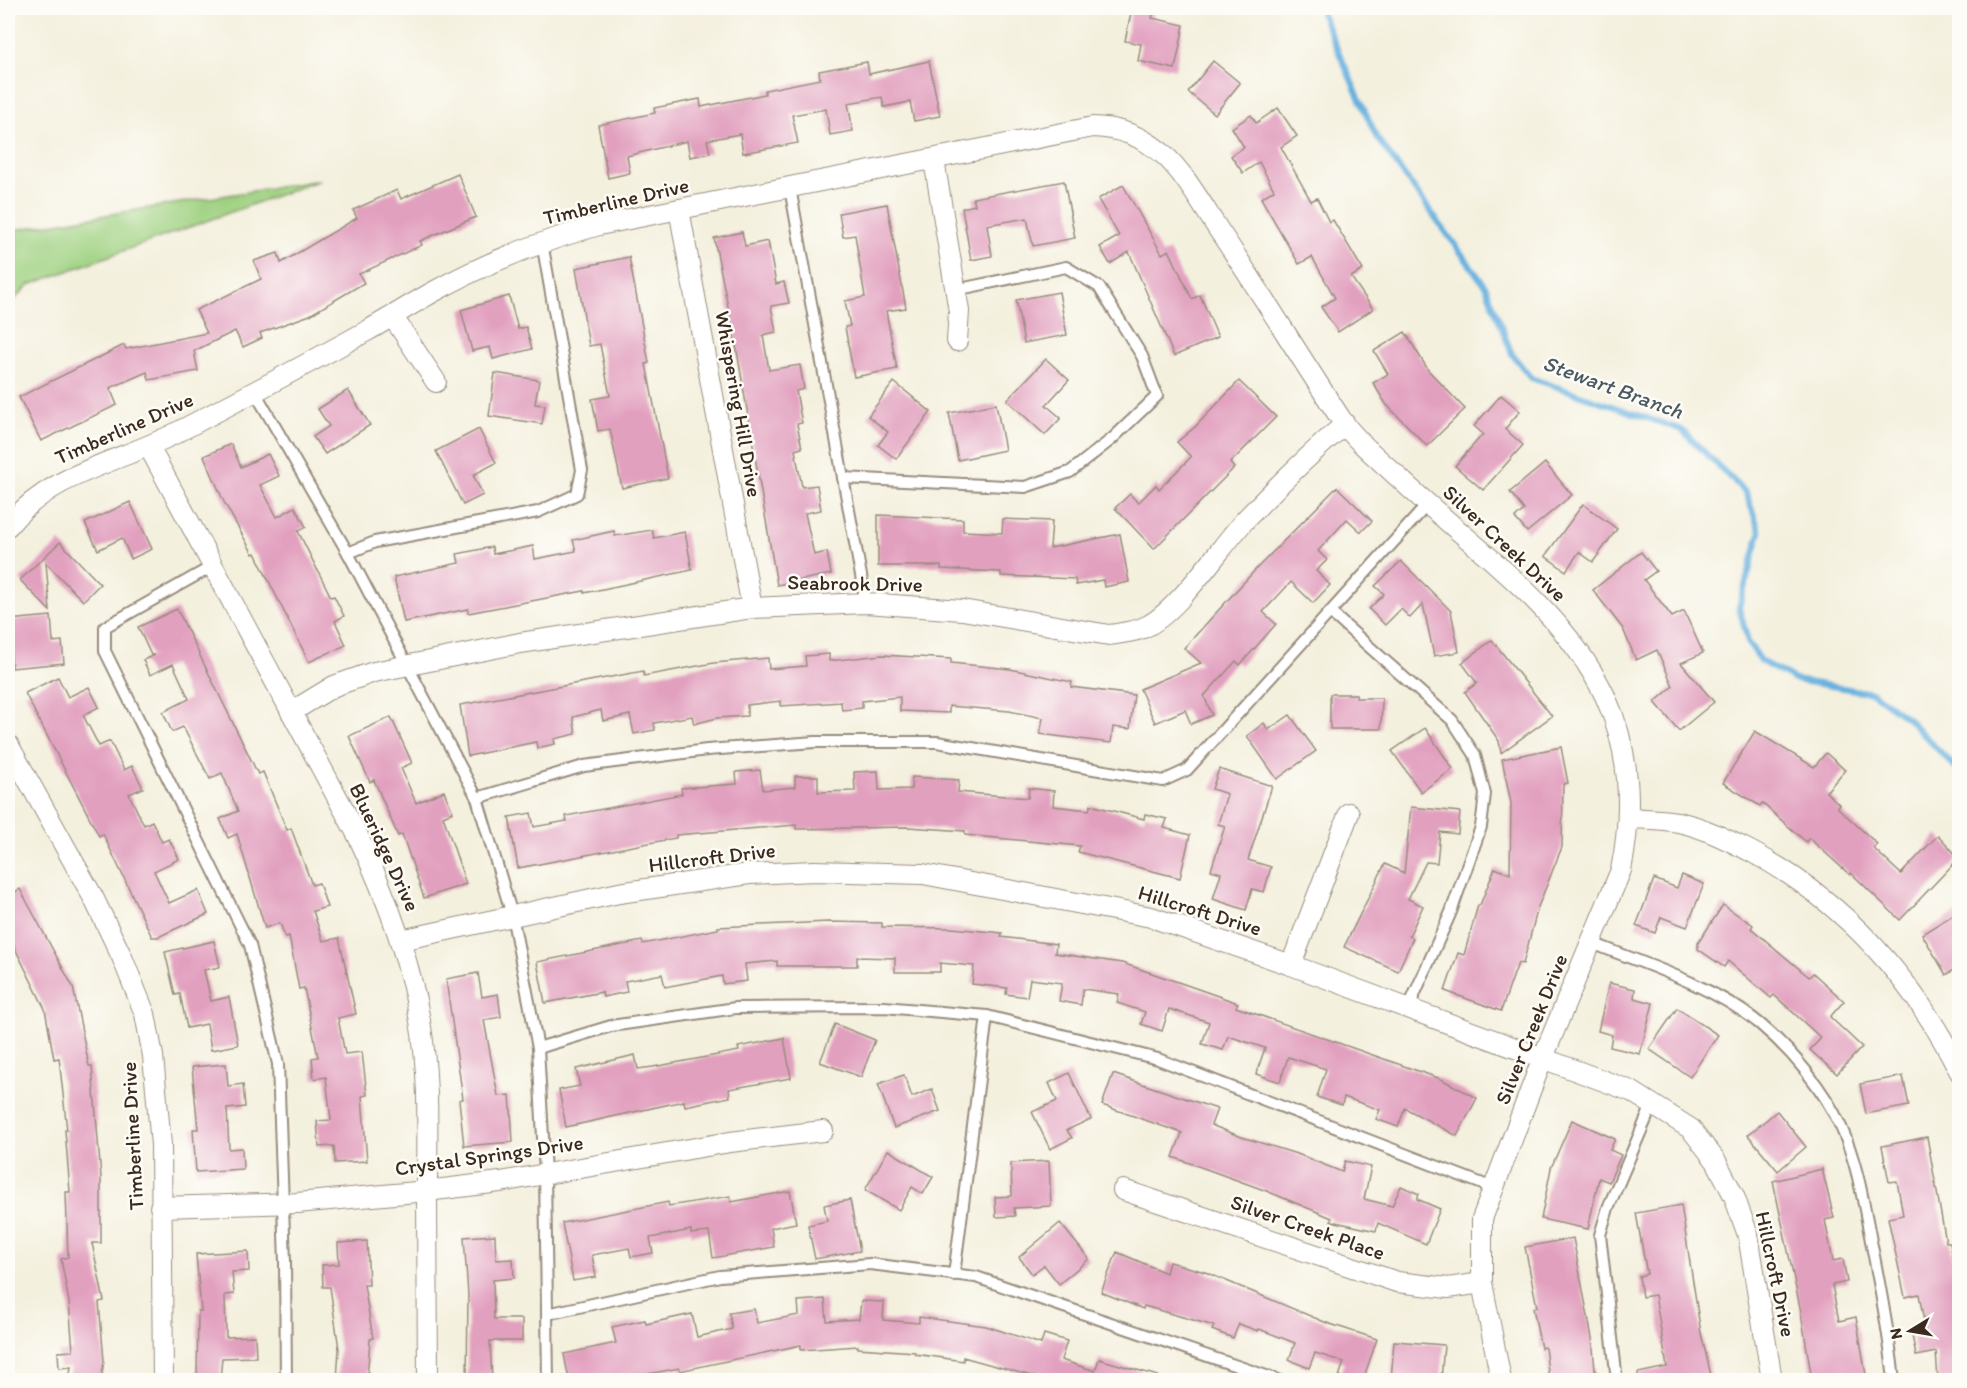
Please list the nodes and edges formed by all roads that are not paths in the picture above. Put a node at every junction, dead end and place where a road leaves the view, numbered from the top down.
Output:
1 (1152, 146) joint
2 (934, 160) junction
3 (790, 188) junction
4 (679, 209) junction
5 (542, 242) junction
6 (955, 290) junction
7 (393, 317) junction
8 (957, 341) dead end
9 (436, 382) dead end
10 (255, 392) junction
11 (1345, 424) junction
12 (149, 447) junction
13 (843, 478) junction
14 (1427, 505) junction
15 (8, 526) edge
16 (348, 554) junction
17 (213, 566) junction
18 (866, 603) junction
19 (752, 608) junction
20 (1330, 612) junction
21 (405, 666) junction
22 (291, 712) junction
23 (8, 744) edge
24 (477, 798) junction
25 (1349, 813) dead end
26 (1628, 818) junction
27 (512, 915) junction
28 (401, 940) junction
29 (1592, 943) junction
30 (1292, 965) junction
31 (1408, 1009) junction
32 (987, 1016) junction
33 (538, 1048) junction
34 (1542, 1060) junction
35 (1959, 1072) edge
36 (1653, 1103) junction
37 (823, 1131) dead end
38 (545, 1173) junction
39 (1493, 1188) junction
40 (1123, 1190) dead end
41 (427, 1191) junction
42 (283, 1204) junction
43 (160, 1208) junction
44 (954, 1275) junction
45 (1482, 1283) junction
46 (547, 1314) junction
47 (163, 1380) edge
48 (286, 1380) edge
49 (428, 1380) edge
50 (548, 1380) edge
51 (1278, 1380) edge
52 (1501, 1380) edge
53 (1617, 1380) edge
54 (1772, 1380) edge
55 (1894, 1380) edge

1 - 2 street, Timberline Drive
1 - 11 street, Silver Creek Drive
2 - 3 street, Timberline Drive
2 - 6 street
3 - 4 street, Timberline Drive
3 - 13 lane
4 - 5 street, Timberline Drive
4 - 19 street, Whispering Hill Drive
5 - 7 street, Timberline Drive
5 - 16 lane
6 - 8 street
6 - 13 lane
7 - 9 street
7 - 10 street, Timberline Drive
10 - 12 street, Timberline Drive
10 - 16 lane
11 - 14 street, Silver Creek Drive
11 - 18 street, Seabrook Drive
12 - 15 street, Timberline Drive
12 - 17 street, Blueridge Drive
13 - 18 lane
14 - 20 lane
14 - 26 street, Silver Creek Drive
16 - 21 lane
17 - 22 street, Blueridge Drive
17 - 42 lane
18 - 19 street, Seabrook Drive
19 - 21 street, Seabrook Drive
20 - 24 lane
20 - 31 lane
21 - 22 street, Seabrook Drive
21 - 24 lane
22 - 28 street, Blueridge Drive
23 - 43 street, Timberline Drive
24 - 27 lane
25 - 30 street
26 - 29 street, Silver Creek Drive
26 - 35 street
27 - 28 street, Hillcroft Drive
27 - 30 street, Hillcroft Drive
27 - 33 lane
28 - 41 street, Blueridge Drive
29 - 34 street, Silver Creek Drive
29 - 55 lane
30 - 31 street, Hillcroft Drive
31 - 34 street, Hillcroft Drive
32 - 33 lane
32 - 39 lane
32 - 44 lane
33 - 38 lane
34 - 36 street, Hillcroft Drive
34 - 39 street, Silver Creek Drive
36 - 53 lane
36 - 54 street, Hillcroft Drive
37 - 38 street, Crystal Springs Drive
38 - 41 street, Crystal Springs Drive
38 - 46 lane
39 - 45 street, Silver Creek Drive
40 - 45 street, Silver Creek Place
41 - 42 street, Crystal Springs Drive
41 - 49 street, Blueridge Drive
42 - 43 street, Crystal Springs Drive
42 - 48 lane
43 - 47 street, Timberline Drive
44 - 46 lane
44 - 51 lane
45 - 52 street, Silver Creek Drive
46 - 50 lane

